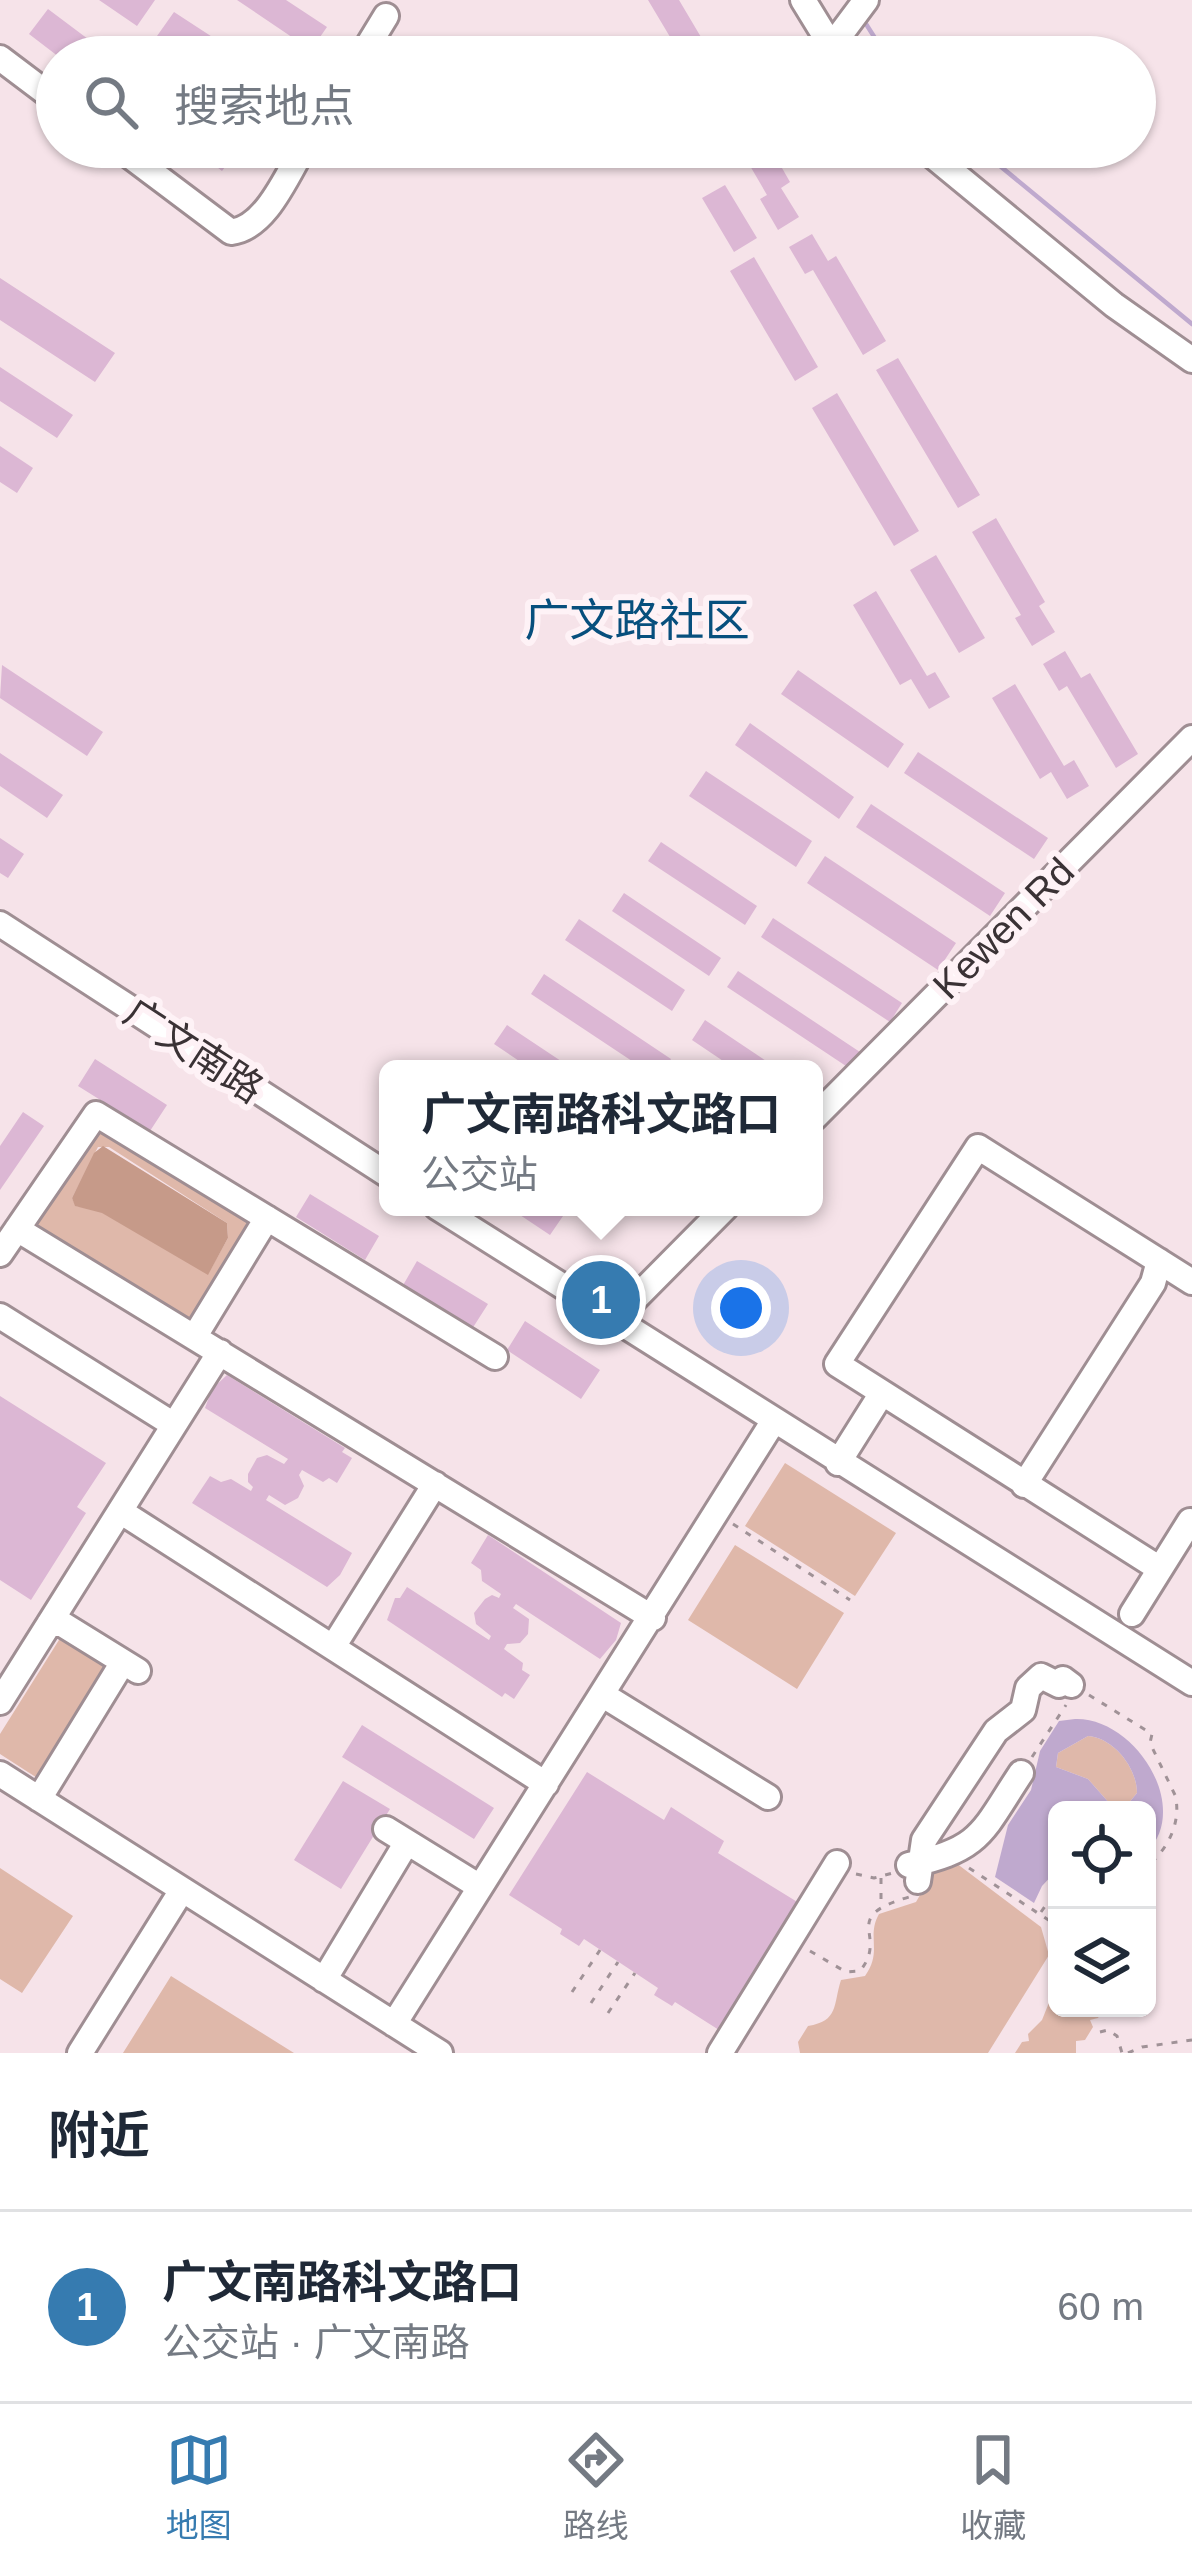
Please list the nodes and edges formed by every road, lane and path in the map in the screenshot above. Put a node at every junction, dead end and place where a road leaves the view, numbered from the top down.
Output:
1 (803, 0) edge
2 (866, 0) edge
3 (386, 16) dead end
4 (374, 36) edge
5 (825, 36) edge
6 (845, 36) edge
7 (0, 58) edge
8 (36, 85) edge
9 (146, 168) edge
10 (290, 168) edge
11 (948, 168) edge
12 (1192, 360) edge
13 (1192, 738) edge
14 (0, 924) edge
15 (823, 1109) edge
16 (379, 1169) edge
17 (451, 1216) edge
18 (717, 1216) edge
19 (267, 1218) junction
20 (16, 1229) junction
21 (0, 1254) edge
22 (1160, 1261) junction
23 (1192, 1282) edge
24 (0, 1316) edge
25 (613, 1321) junction
26 (195, 1336) junction
27 (220, 1352) junction
28 (494, 1357) dead end
29 (882, 1393) junction
30 (773, 1422) junction
31 (174, 1425) junction
32 (838, 1463) junction
33 (435, 1484) junction
34 (1024, 1485) junction
35 (120, 1511) junction
36 (717, 1514) junction
37 (1190, 1520) edge
38 (1160, 1569) junction
39 (850, 1600) dead end
40 (1132, 1614) dead end
41 (653, 1618) junction
42 (49, 1624) junction
43 (333, 1647) junction
44 (1192, 1683) edge
45 (1076, 1691) junction
46 (603, 1695) junction
47 (0, 1702) edge
48 (1021, 1773) joint
49 (0, 1774) edge
50 (546, 1784) junction
51 (767, 1797) dead end
52 (39, 1799) junction
53 (1156, 1860) edge
54 (957, 1861) dead end
55 (838, 1863) joint
56 (914, 1870) junction
57 (881, 1877) junction
58 (480, 1887) junction
59 (182, 1890) junction
60 (1048, 1902) edge
61 (881, 1905) junction
62 (1040, 1914) junction
63 (1048, 1920) edge
64 (791, 1940) junction
65 (600, 1950) dead end
66 (618, 1962) dead end
67 (634, 1973) dead end
68 (324, 1979) junction
69 (572, 1992) dead end
70 (591, 2002) dead end
71 (608, 2013) dead end
72 (394, 2024) junction
73 (1100, 2032) dead end
74 (1192, 2040) edge
75 (80, 2053) edge
76 (440, 2053) edge
77 (721, 2053) edge
78 (1125, 2053) edge

1 - 5 street
2 - 6 street
3 - 4 street
7 - 8 street
9 - 10 street
11 - 12 street
13 - 15 street, Kewen Rd
14 - 16 street, 广文南路
17 - 25 street
18 - 25 street
19 - 20 street
19 - 26 street
19 - 28 street
20 - 21 street
20 - 26 street
22 - 23 street
22 - 29 street
22 - 34 street
24 - 31 street
25 - 30 street
26 - 27 street
27 - 31 street
27 - 33 street
29 - 32 street
29 - 34 street
30 - 32 street
30 - 36 street
31 - 35 street
32 - 44 street
33 - 41 street
33 - 43 street
34 - 38 street
35 - 42 street
35 - 43 street
36 - 39 path
36 - 41 street
37 - 38 street
38 - 40 street
41 - 46 street
42 - 47 street
42 - 52 street
43 - 50 street
45 - 48 path
45 - 53 path
45 - 56 street
46 - 50 street
46 - 51 street
48 - 56 street
49 - 52 street
50 - 58 street
52 - 59 street
54 - 62 path
55 - 57 path
55 - 64 street
56 - 57 path
56 - 61 path
57 - 61 path
58 - 68 street
58 - 72 street
59 - 68 street
59 - 75 street
60 - 62 path
61 - 64 path
62 - 63 path
64 - 77 street
65 - 69 path
66 - 70 path
67 - 71 path
68 - 72 street
72 - 76 street
73 - 78 path
74 - 78 path

